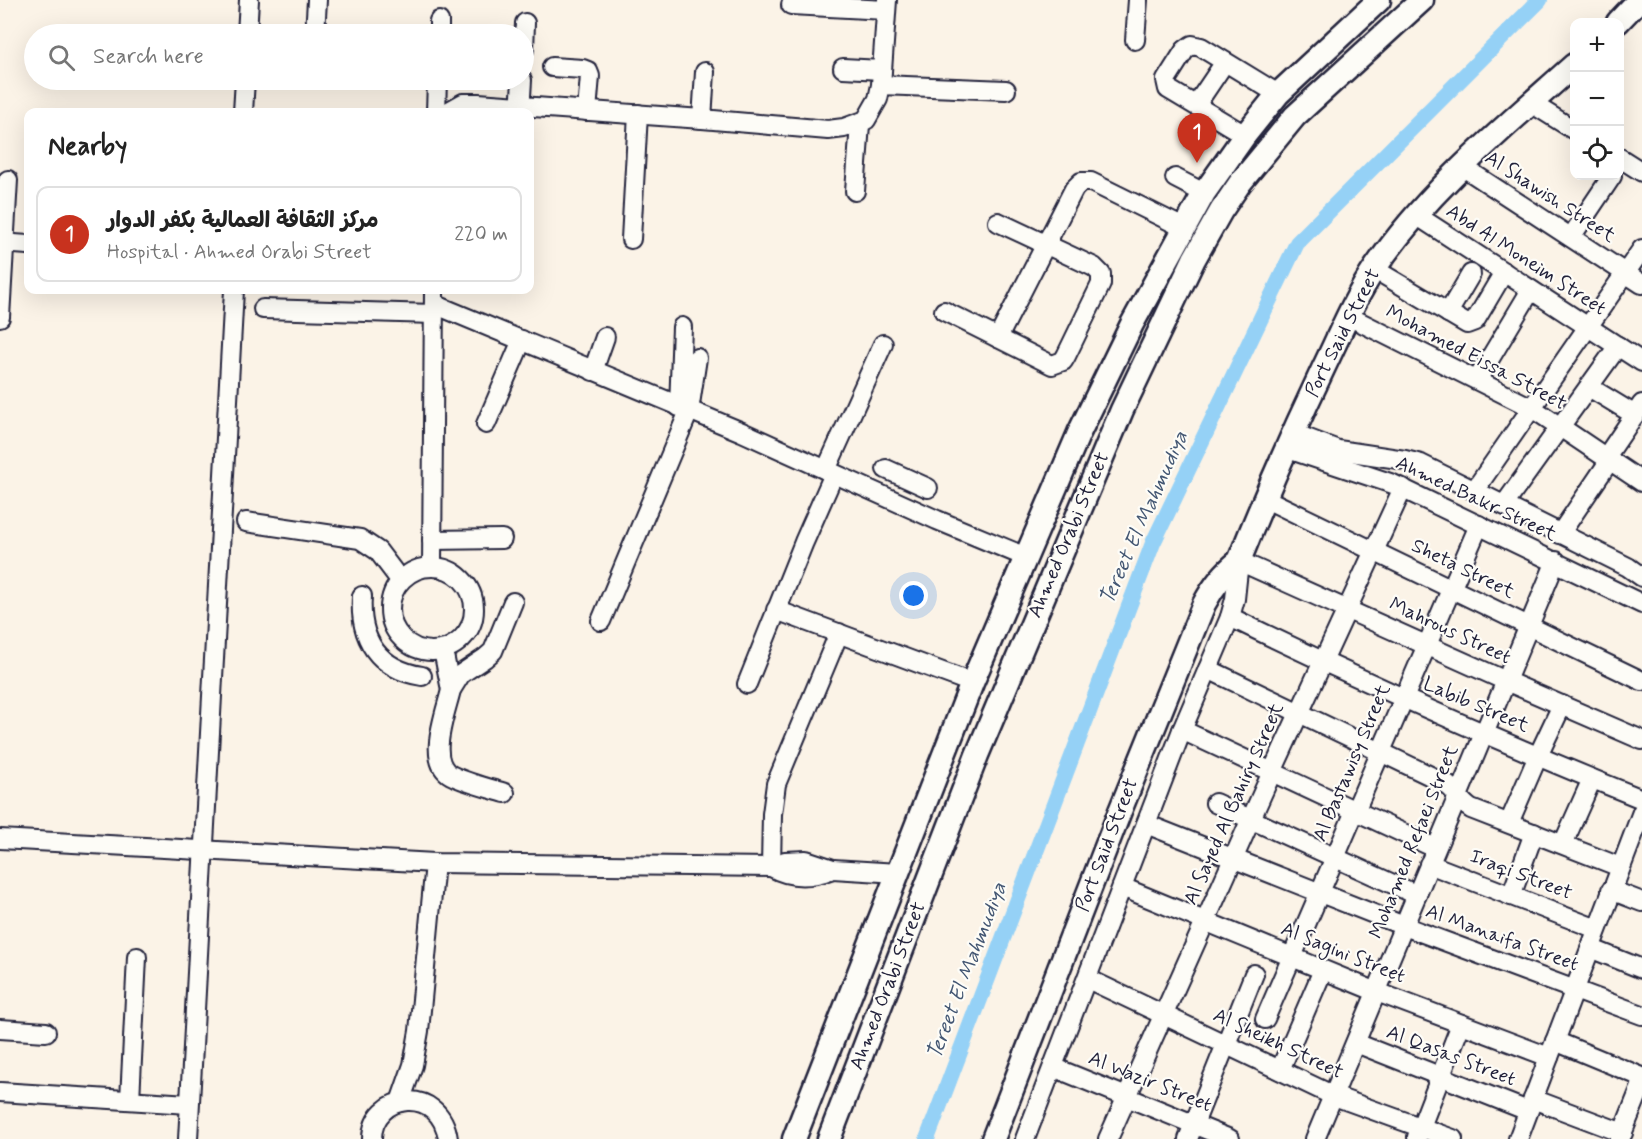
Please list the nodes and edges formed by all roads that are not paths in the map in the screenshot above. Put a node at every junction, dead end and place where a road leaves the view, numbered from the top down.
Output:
1 (249, 0) edge
2 (317, 0) edge
3 (1138, 0) edge
4 (1379, 0) edge
5 (1422, 0) edge
6 (1639, 0) edge
7 (792, 5) dead end
8 (886, 5) edge
9 (1622, 18) edge
10 (248, 24) edge
11 (316, 24) edge
12 (1135, 40) dead end
13 (1224, 62) junction
14 (552, 67) dead end
15 (843, 68) dead end
16 (1570, 68) edge
17 (705, 72) dead end
18 (881, 78) junction
19 (244, 90) edge
20 (437, 90) edge
21 (521, 90) edge
22 (1006, 90) dead end
23 (1278, 94) junction
24 (1531, 103) junction
25 (1196, 105) junction
26 (243, 108) edge
27 (436, 108) edge
28 (455, 108) edge
29 (509, 108) edge
30 (520, 108) edge
31 (534, 109) edge
32 (587, 111) junction
33 (638, 114) junction
34 (702, 119) junction
35 (860, 123) junction
36 (1570, 127) edge
37 (1245, 135) junction
38 (1624, 163) edge
39 (1463, 167) junction
40 (1642, 172) edge
41 (1175, 178) dead end
42 (8, 180) dead end
43 (1609, 180) edge
44 (855, 191) dead end
45 (1204, 193) junction
46 (1416, 215) junction
47 (998, 222) dead end
48 (1184, 228) junction
49 (1571, 237) junction
50 (631, 239) dead end
51 (2, 243) edge
52 (1046, 244) junction
53 (24, 245) edge
54 (1642, 249) edge
55 (1374, 269) junction
56 (1504, 272) junction
57 (1626, 273) junction
58 (1471, 274) dead end
59 (1642, 284) edge
60 (1531, 290) junction
61 (234, 294) edge
62 (434, 302) edge
63 (263, 309) dead end
64 (944, 311) dead end
65 (1448, 314) junction
66 (1348, 316) junction
67 (0, 317) edge
68 (682, 327) dead end
69 (1588, 327) junction
70 (605, 337) dead end
71 (999, 338) junction
72 (522, 340) junction
73 (883, 344) dead end
74 (1618, 346) junction
75 (698, 358) dead end
76 (1642, 362) edge
77 (593, 371) junction
78 (1477, 380) junction
79 (1589, 387) junction
80 (1532, 408) junction
81 (684, 409) junction
82 (1638, 410) edge
83 (486, 424) dead end
84 (1560, 427) junction
85 (1289, 440) junction
86 (1378, 457) junction
87 (1399, 459) junction
88 (1608, 459) junction
89 (830, 472) junction
90 (1374, 477) junction
91 (1642, 482) edge
92 (1398, 486) junction
93 (928, 488) dead end
94 (1474, 490) junction
95 (1264, 498) junction
96 (891, 500) junction
97 (1504, 505) junction
98 (246, 522) dead end
99 (1479, 525) junction
100 (1560, 534) junction
101 (502, 539) dead end
102 (432, 540) junction
103 (1375, 550) junction
104 (1026, 557) junction
105 (1239, 561) junction
106 (1556, 561) junction
107 (432, 566) junction
108 (1637, 567) edge
109 (400, 580) junction
110 (1452, 588) junction
111 (1613, 589) junction
112 (362, 596) dead end
113 (513, 603) dead end
114 (1642, 604) edge
115 (1348, 609) junction
116 (776, 610) junction
117 (1230, 617) junction
118 (601, 621) dead end
119 (1529, 626) junction
120 (839, 633) junction
121 (399, 637) junction
122 (1427, 645) junction
123 (443, 650) junction
124 (377, 653) junction
125 (1324, 663) junction
126 (1208, 669) junction
127 (422, 676) dead end
128 (1506, 681) junction
129 (1642, 681) edge
130 (972, 683) junction
131 (747, 684) dead end
132 (451, 690) junction
133 (1403, 698) junction
134 (1562, 705) junction
135 (1299, 714) junction
136 (1182, 730) junction
137 (1483, 734) junction
138 (1642, 740) edge
139 (1380, 752) junction
140 (1538, 756) junction
141 (1272, 772) junction
142 (1592, 779) junction
143 (505, 794) dead end
144 (1458, 794) junction
145 (1642, 799) edge
146 (1215, 803) dead end
147 (1354, 811) junction
148 (1642, 812) edge
149 (1252, 820) junction
150 (1509, 823) junction
151 (1146, 824) junction
152 (1533, 833) junction
153 (0, 839) edge
154 (1563, 844) junction
155 (1635, 846) edge
156 (204, 851) junction
157 (1432, 856) junction
158 (1335, 858) junction
159 (1234, 859) junction
160 (435, 863) junction
161 (771, 867) junction
162 (1620, 867) junction
163 (898, 873) junction
164 (1122, 887) junction
165 (1611, 890) junction
166 (1320, 893) junction
167 (1417, 895) junction
168 (1511, 896) junction
169 (1642, 902) edge
170 (1206, 921) junction
171 (1404, 926) junction
172 (1597, 929) junction
173 (1590, 948) junction
174 (137, 957) dead end
175 (1292, 957) junction
176 (1642, 969) edge
177 (1323, 970) junction
178 (1254, 974) dead end
179 (1088, 979) junction
180 (1575, 989) junction
181 (1377, 992) junction
182 (1163, 1015) junction
183 (1642, 1015) edge
184 (1265, 1019) dead end
185 (1461, 1024) junction
186 (0, 1029) edge
187 (46, 1032) dead end
188 (1356, 1043) junction
189 (1225, 1044) junction
190 (1552, 1049) junction
191 (1053, 1067) junction
192 (1280, 1071) junction
193 (1440, 1076) junction
194 (1642, 1077) edge
195 (1642, 1084) edge
196 (0, 1092) edge
197 (1334, 1096) junction
198 (1127, 1097) junction
199 (130, 1100) junction
200 (400, 1102) junction
201 (189, 1104) junction
202 (1531, 1105) junction
203 (1191, 1132) edge
204 (1418, 1133) edge
205 (1621, 1136) edge
206 (188, 1139) edge
207 (372, 1139) edge
208 (449, 1139) edge
209 (794, 1139) edge
210 (829, 1139) edge
211 (993, 1139) edge
212 (1025, 1139) edge
213 (1108, 1139) edge
214 (1230, 1139) edge
215 (1315, 1139) edge
216 (1453, 1139) edge
217 (1518, 1139) edge

1 - 10 street
2 - 11 street
3 - 12 street
4 - 23 main road, Ahmed Orabi Street
5 - 210 main road, Ahmed Orabi Street
6 - 9 main road
7 - 8 street
8 - 18 street
13 - 23 street
13 - 25 street
13 - 25 street
14 - 32 street
15 - 18 street
16 - 24 main road, Port Said Street
17 - 34 street
18 - 22 street
18 - 35 street
19 - 26 street
20 - 27 street
21 - 30 street
23 - 37 main road, Ahmed Orabi Street
24 - 36 street
24 - 39 main road, Port Said Street
25 - 37 street
28 - 29 street
31 - 32 street
32 - 33 street
33 - 34 street
33 - 50 street
34 - 35 street
35 - 44 street
37 - 45 main road, Ahmed Orabi Street
38 - 40 street
39 - 46 main road, Port Said Street
39 - 49 street, Al Shawish Street
41 - 45 street
42 - 51 street
43 - 49 street
45 - 48 main road, Ahmed Orabi Street
46 - 55 main road, Port Said Street
46 - 56 street, Abd Al Moneim Street
47 - 52 street
48 - 52 street
48 - 104 main road, Ahmed Orabi Street
49 - 57 street, Al Shawish Street
51 - 53 street
51 - 67 street
52 - 71 street
52 - 71 street
54 - 57 street
55 - 65 street
55 - 66 main road, Port Said Street
56 - 60 street, Abd Al Moneim Street
56 - 65 street
57 - 59 street, Al Shawish Street
57 - 69 street
58 - 65 street
60 - 69 street, Abd Al Moneim Street
60 - 78 street
61 - 156 street
62 - 63 street
62 - 72 street
62 - 102 street
64 - 71 street
66 - 78 street, Mohamed Eissa Street
66 - 85 main road, Port Said Street
68 - 81 street
69 - 74 street, Abd Al Moneim Street
69 - 80 street
70 - 77 street
72 - 77 street
72 - 83 street
73 - 89 street
74 - 76 street, Abd Al Moneim Street
74 - 79 street
75 - 81 street
77 - 81 street
78 - 80 street, Mohamed Eissa Street
79 - 82 street
79 - 84 street
80 - 84 street, Mohamed Eissa Street
80 - 94 street
81 - 89 street
81 - 118 street
82 - 88 street
84 - 88 street, Mohamed Eissa Street
84 - 97 street
85 - 86 street, Ahmed Bakr Street
85 - 90 street, Ahmed Bakr Street
85 - 95 main road, Port Said Street
86 - 87 street, Ahmed Bakr Street
86 - 90 street
87 - 92 street, Al Sayed Al Bahiry Street
87 - 94 street, Ahmed Bakr Street
88 - 91 street, Mohamed Eissa Street
88 - 100 street
89 - 96 street
89 - 116 street
90 - 92 street, Ahmed Bakr Street
92 - 99 street, Ahmed Bakr Street
92 - 103 street, Al Sayed Al Bahiry Street
93 - 96 street
94 - 97 street, Ahmed Bakr Street
95 - 103 street, Sheta Street
95 - 105 main road, Port Said Street
96 - 104 street
97 - 100 street, Ahmed Bakr Street
98 - 109 street
99 - 106 street, Ahmed Bakr Street
99 - 110 street, Al Bastawisy Street
100 - 108 street, Ahmed Bakr Street
101 - 102 street
102 - 107 street
103 - 110 street, Sheta Street
103 - 115 street, Al Sayed Al Bahiry Street
104 - 130 main road, Ahmed Orabi Street
105 - 115 street, Mahrous Street
105 - 117 street, Port Said Street
105 - 211 main road, Port Said Street
106 - 111 street, Ahmed Bakr Street
106 - 119 street, Mohamed Refaei Street
107 - 109 street
107 - 123 street
108 - 111 street
109 - 121 street
110 - 119 street, Sheta Street
110 - 122 street, Al Bastawisy Street
111 - 114 street, Ahmed Bakr Street
112 - 124 street
113 - 132 street
115 - 122 street, Mahrous Street
115 - 125 street, Al Sayed Al Bahiry Street
116 - 120 street
116 - 131 street
117 - 125 street, Labib Street
117 - 126 street, Port Said Street
119 - 128 street, Mohamed Refaei Street
119 - 129 street, Sheta Street
120 - 130 street
120 - 161 street
121 - 123 street
121 - 124 street
122 - 128 street, Mahrous Street
122 - 133 street, Al Bastawisy Street
123 - 132 street
124 - 127 street
125 - 133 street, Labib Street
125 - 135 street, Al Sayed Al Bahiry Street
126 - 135 street
126 - 136 street, Port Said Street
128 - 134 street, Mahrous Street
128 - 137 street, Mohamed Refaei Street
130 - 163 main road, Ahmed Orabi Street
132 - 143 street
133 - 137 street, Labib Street
133 - 139 street, Al Bastawisy Street
134 - 138 street, Mahrous Street
134 - 140 street
135 - 139 street
135 - 141 street, Al Sayed Al Bahiry Street
136 - 141 street, Iraqi Street
136 - 151 street, Port Said Street
137 - 140 street, Labib Street
137 - 144 street, Mohamed Refaei Street
139 - 144 street
139 - 147 street, Al Bastawisy Street
140 - 142 street, Labib Street
140 - 150 street
141 - 147 street, Iraqi Street
141 - 149 street, Al Sayed Al Bahiry Street
142 - 145 street, Labib Street
142 - 154 street
144 - 150 street
144 - 157 street, Mohamed Refaei Street
146 - 149 street
147 - 157 street, Iraqi Street
147 - 158 street, Al Bastawisy Street
148 - 155 street
149 - 158 street
149 - 159 street, Al Sayed Al Bahiry Street
150 - 152 street
151 - 159 street, Al Manaifa Street
151 - 164 street, Port Said Street
152 - 154 street
152 - 168 street
153 - 156 street
154 - 162 street
155 - 162 street
156 - 160 street
156 - 201 street
157 - 167 street, Mohamed Refaei Street
157 - 168 street, Iraqi Street
158 - 166 street, Al Bastawisy Street
158 - 167 street
159 - 166 street, Al Manaifa Street
159 - 170 street, Al Sayed Al Bahiry Street
160 - 161 street
160 - 200 street
161 - 163 street
162 - 165 street
163 - 209 main road, Ahmed Orabi Street
164 - 170 street, Al Sagini Street
164 - 179 street, Port Said Street
165 - 169 street
165 - 172 street
166 - 171 street, Al Manaifa Street
166 - 175 street, Al Bastawisy Street
167 - 171 street, Mohamed Refaei Street
168 - 172 street, Iraqi Street
170 - 175 street, Al Sagini Street
170 - 182 street, Al Sayed Al Bahiry Street
171 - 180 street, Al Manaifa Street
171 - 181 street, Mohamed Refaei Street
172 - 173 street
173 - 176 street
173 - 180 street
174 - 199 street
175 - 177 street, Al Sagini Street
175 - 184 street, Al Bastawisy Street
177 - 181 street, Al Sagini Street
177 - 192 street
178 - 189 street
179 - 182 street, Al Sheikh Street
179 - 191 street, Port Said Street
180 - 183 street, Al Manaifa Street
180 - 190 street
181 - 185 street, Al Sagini Street
181 - 188 street, Mohamed Refaei Street
182 - 189 street, Al Sheikh Street
182 - 198 street, Al Sayed Al Bahiry Street
185 - 190 street, Al Sagini Street
185 - 193 street
186 - 187 street
188 - 193 street, Al Qasas Street
188 - 197 street, Mohamed Refaei Street
189 - 192 street, Al Sheikh Street
189 - 203 street
190 - 194 street, Al Sagini Street
190 - 202 street
191 - 198 street, Al Wazir Street
191 - 212 street, Port Said Street
192 - 197 street, Al Sheikh Street
193 - 202 street, Al Qasas Street
193 - 204 street
195 - 205 street
196 - 199 street
197 - 204 street, Al Sheikh Street
197 - 215 street, Mohamed Refaei Street
198 - 203 street, Al Wazir Street
198 - 213 street, Al Sayed Al Bahiry Street
199 - 201 street
200 - 207 street
200 - 208 street
201 - 206 street
202 - 205 street, Al Qasas Street
202 - 217 street
203 - 214 street, Al Wazir Street
204 - 216 street, Al Sheikh Street

